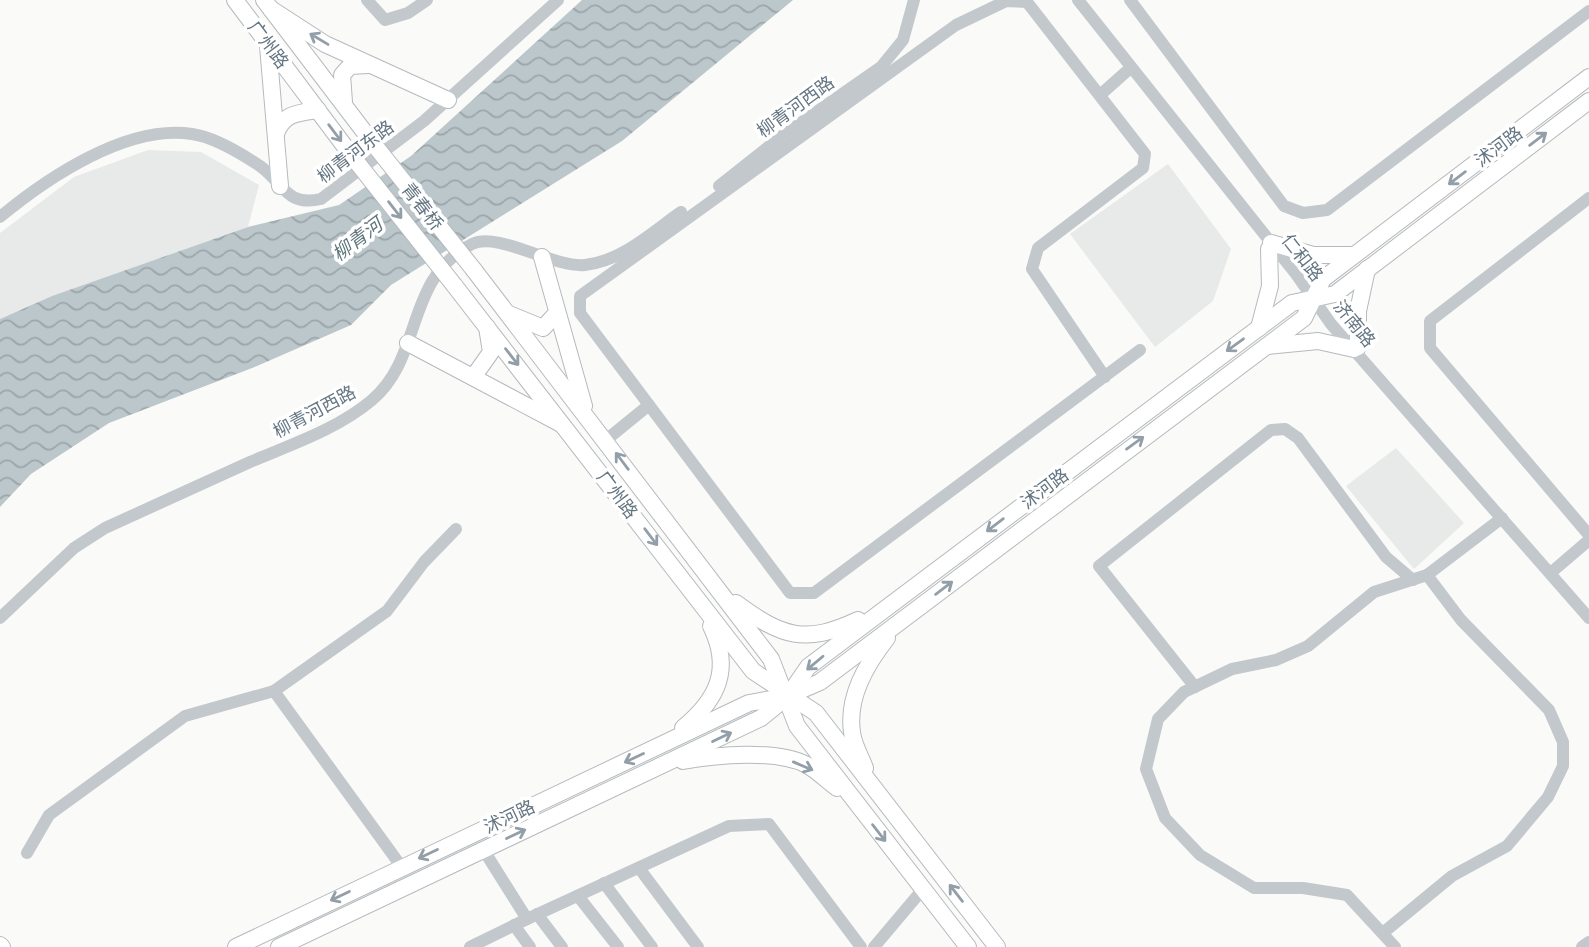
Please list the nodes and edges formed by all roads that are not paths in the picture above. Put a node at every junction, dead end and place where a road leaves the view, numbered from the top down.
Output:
1 (235, 0) edge
2 (367, 0) edge
3 (427, 0) edge
4 (558, 0) edge
5 (914, 0) edge
6 (1071, 0) edge
7 (1078, 0) edge
8 (1130, 0) edge
9 (268, 5) edge
10 (1589, 11) edge
11 (267, 42) junction
12 (368, 65) junction
13 (1127, 71) junction
14 (1589, 77) edge
15 (1100, 95) junction
16 (448, 100) junction
17 (1589, 101) edge
18 (345, 107) junction
19 (318, 110) junction
20 (276, 135) junction
21 (372, 142) joint
22 (352, 156) joint
23 (280, 186) junction
24 (1589, 198) edge
25 (0, 217) edge
26 (1270, 246) junction
27 (1354, 255) junction
28 (542, 257) junction
29 (474, 270) joint
30 (1367, 270) junction
31 (454, 285) joint
32 (1314, 299) junction
33 (556, 313) junction
34 (508, 314) junction
35 (486, 325) junction
36 (1259, 328) junction
37 (408, 342) junction
38 (1267, 346) junction
39 (1356, 348) junction
40 (1140, 350) dead end
41 (474, 376) junction
42 (1105, 377) junction
43 (649, 405) junction
44 (587, 415) junction
45 (569, 429) junction
46 (606, 440) junction
47 (1502, 518) junction
48 (456, 528) dead end
49 (1589, 538) edge
50 (1554, 570) junction
51 (1427, 575) junction
52 (1413, 580) junction
53 (721, 591) junction
54 (698, 598) junction
55 (889, 606) junction
56 (1589, 610) edge
57 (0, 618) edge
58 (904, 618) junction
59 (1589, 618) edge
60 (1195, 687) junction
61 (274, 691) junction
62 (788, 696) junction
63 (663, 745) junction
64 (664, 765) junction
65 (873, 787) junction
66 (857, 804) junction
67 (483, 849) junction
68 (27, 853) dead end
69 (401, 866) junction
70 (639, 868) junction
71 (604, 883) junction
72 (923, 889) junction
73 (578, 896) junction
74 (532, 917) junction
75 (514, 925) junction
76 (1384, 932) junction
77 (1589, 942) edge
78 (236, 947) edge
79 (279, 947) edge
80 (470, 947) edge
81 (530, 947) edge
82 (562, 947) edge
83 (618, 947) edge
84 (652, 947) edge
85 (698, 947) edge
86 (860, 947) edge
87 (874, 947) edge
88 (968, 947) edge
89 (998, 947) edge
90 (1395, 947) edge
91 (1582, 947) edge

1 - 11 main road, 广州路
2 - 3 street
4 - 16 street, 柳青河东路
5 - 28 street, 柳青河西路
6 - 13 street, 仁和路
7 - 26 street, 仁和路
8 - 10 street
12 -> 9 main road
9 - 18 main road, 广州路
11 - 19 main road, 广州路
11 - 20 main road
12 - 16 main road
12 - 18 main road
13 - 15 street
13 - 26 street, 仁和路
14 -> 27 main road, 沭河路
15 - 42 street
15 - 43 street
16 - 23 street, 柳青河东路
30 -> 17 main road, 沭河路
18 - 21 main road, 广州路
19 - 20 main road
19 -> 22 main road, 广州路
20 - 23 main road
21 - 29 main road, 青春桥, bridge
22 -> 31 main road, 青春桥, bridge
23 - 25 street, 柳青河东路
24 - 49 street
26 - 27 main road
26 - 32 street, 仁和路
26 - 36 main road
27 - 32 main road, 沭河路
28 - 33 main road
28 - 37 street, 柳青河西路
29 - 34 main road, 广州路
30 - 32 main road, 沭河路
30 - 39 main road
31 - 35 main road, 广州路
32 - 36 main road, 沭河路
32 - 38 main road, 沭河路
32 - 39 street, 济南路
33 - 34 main road
33 - 44 main road
34 - 44 main road, 广州路
35 - 41 main road
35 -> 45 main road, 广州路
36 -> 55 main road, 沭河路
37 - 41 main road
37 - 57 street, 柳青河西路
38 - 39 main road
58 -> 38 main road, 沭河路
39 - 47 street, 济南路
39 - 50 street, 济南路
40 - 42 street
41 - 45 main road
42 - 43 street
43 - 46 street
44 - 46 main road, 广州路
45 -> 54 main road, 广州路
53 -> 46 main road, 广州路
47 - 51 street
47 - 59 street, 济南路
48 - 61 street
49 - 50 street
50 - 56 street, 济南路
51 - 52 street
51 - 76 street
52 - 60 street
52 - 60 street
53 - 55 main road
53 - 62 main road, 广州路
54 - 62 main road, 广州路
54 - 63 main road
55 -> 62 main road, 沭河路
58 - 62 main road, 沭河路
58 - 65 main road
60 - 76 street
61 - 68 street
61 - 69 street
62 - 63 main road, 沭河路
64 -> 62 main road, 沭河路
62 - 65 main road, 广州路
62 - 66 main road, 广州路
63 -> 69 main road, 沭河路
64 -> 66 main road
67 -> 64 main road, 沭河路
89 -> 65 main road, 广州路
66 -> 72 main road, 广州路
67 - 74 street
67 - 79 main road, 沭河路
69 -> 78 main road, 沭河路
70 - 71 street
70 - 85 street
70 - 86 street
71 - 73 street
71 - 84 street
72 - 87 street
72 - 88 main road, 广州路
73 - 74 street
73 - 83 street
74 - 75 street
74 - 82 street
75 - 80 street
75 - 81 street
76 - 90 street
77 - 91 street

